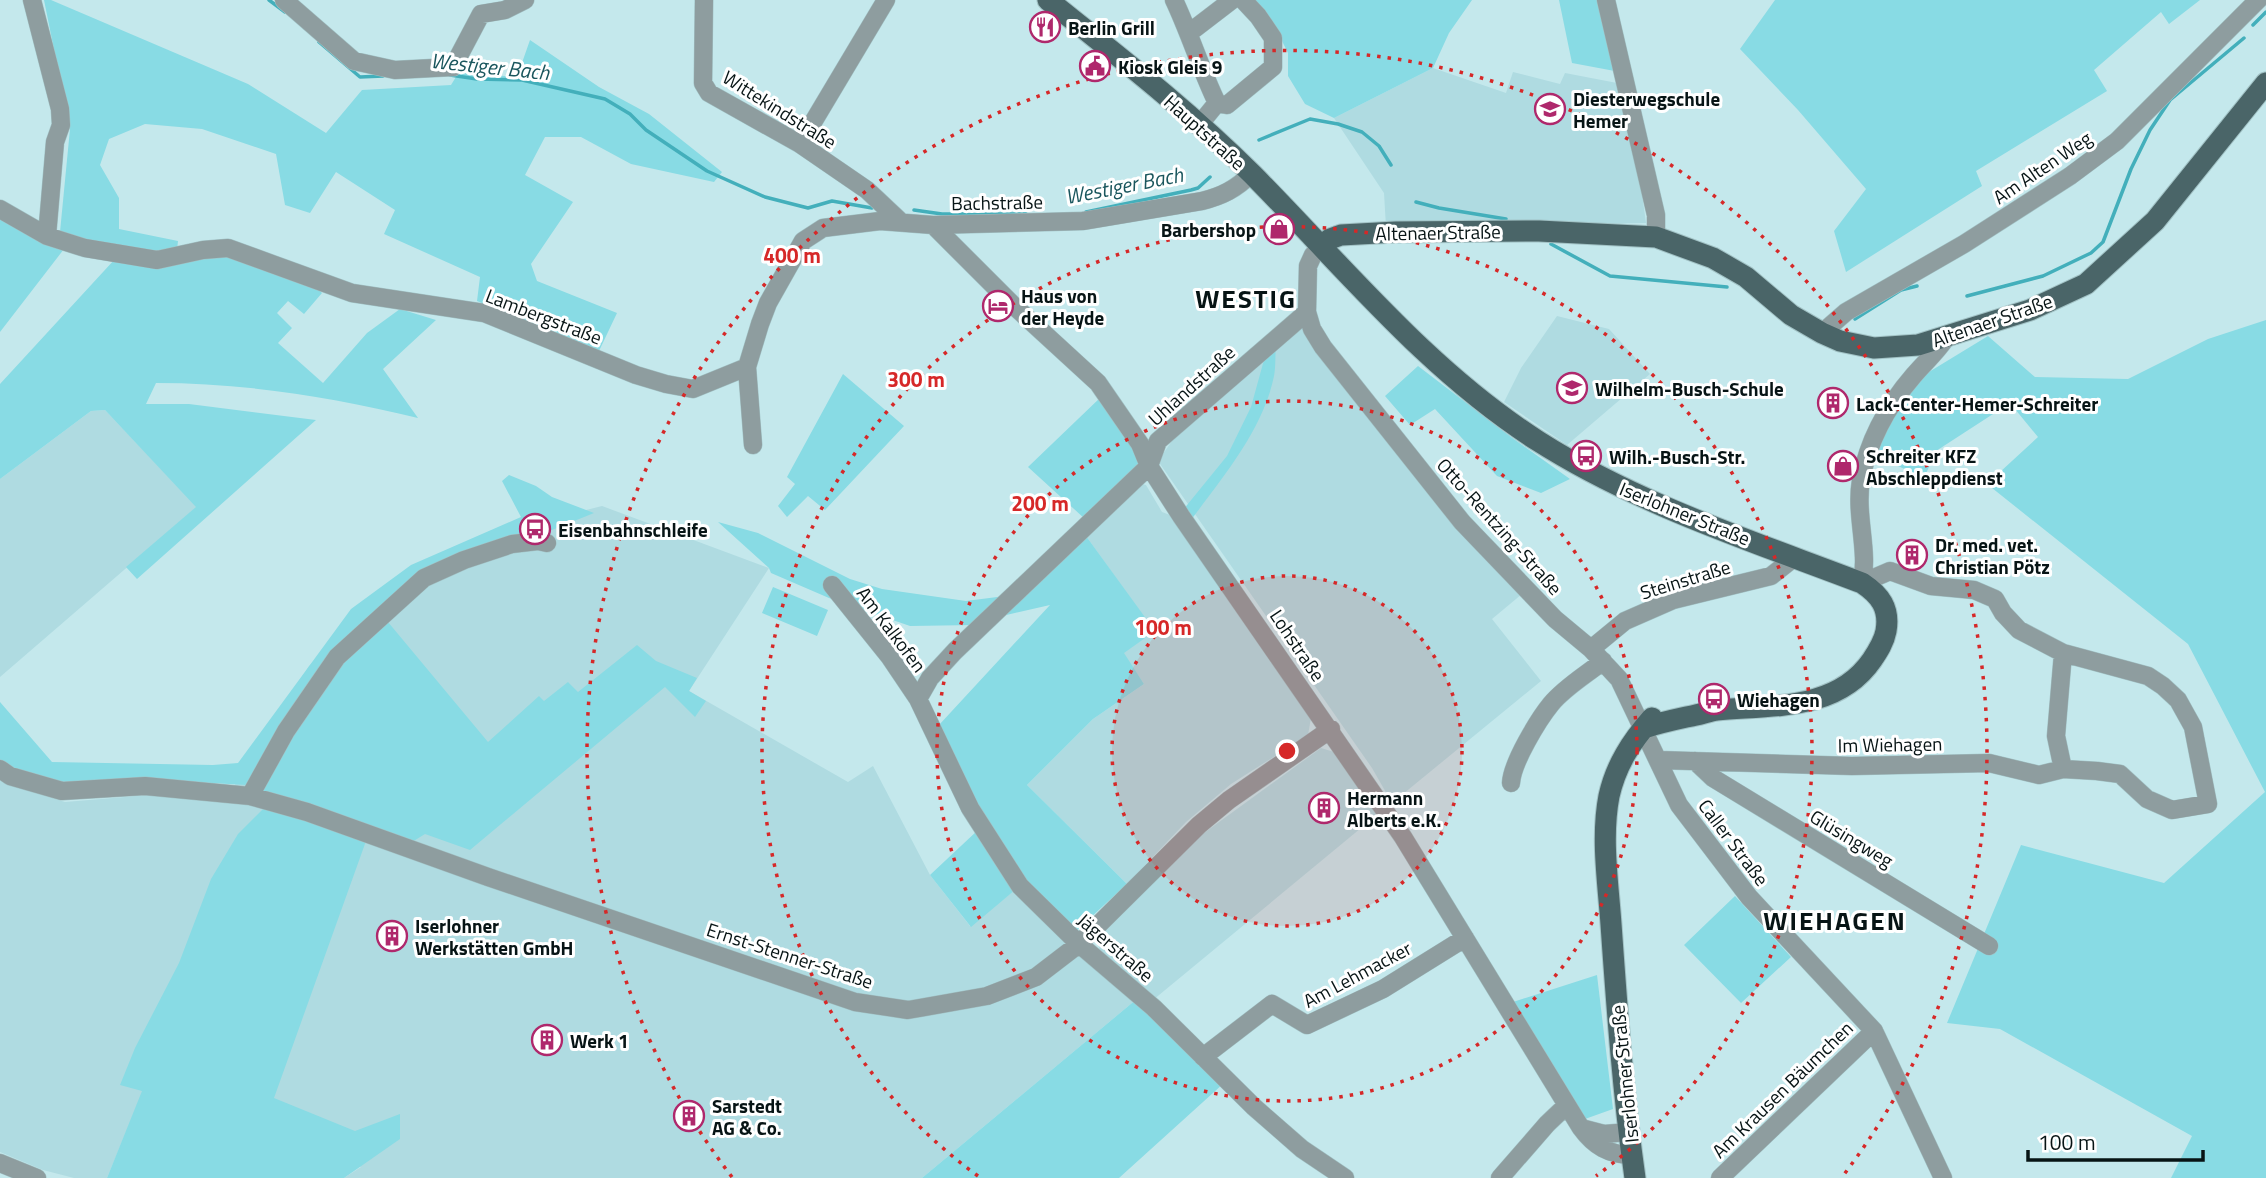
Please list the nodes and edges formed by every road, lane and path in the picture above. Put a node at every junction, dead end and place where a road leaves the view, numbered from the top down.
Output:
1 (32, 0) edge
2 (284, 0) edge
3 (525, 0) edge
4 (704, 0) edge
5 (886, 0) edge
6 (1048, 0) edge
7 (1174, 0) edge
8 (1232, 0) edge
9 (1243, 0) edge
10 (1606, 0) edge
11 (2258, 0) edge
12 (1189, 33) junction
13 (2266, 83) edge
14 (1217, 103) junction
15 (1199, 125) junction
16 (800, 144) junction
17 (1251, 174) junction
18 (0, 209) edge
19 (901, 222) junction
20 (933, 225) junction
21 (47, 236) junction
22 (1656, 237) junction
23 (1322, 246) junction
24 (1307, 312) junction
25 (1822, 333) junction
26 (1946, 338) junction
27 (747, 367) junction
28 (753, 445) dead end
29 (1149, 466) junction
30 (547, 543) dead end
31 (1795, 558) junction
32 (1862, 583) junction
33 (832, 585) dead end
34 (2063, 653) junction
35 (1597, 655) junction
36 (918, 699) junction
37 (1644, 728) junction
38 (1331, 729) junction
39 (1658, 760) junction
40 (1695, 761) junction
41 (0, 769) edge
42 (2063, 769) junction
43 (1511, 783) dead end
44 (250, 796) junction
45 (1465, 938) junction
46 (1079, 944) junction
47 (1989, 946) dead end
48 (1874, 1031) junction
49 (1203, 1057) junction
50 (1567, 1105) junction
51 (1581, 1128) junction
52 (1629, 1132) junction
53 (1632, 1155) junction
54 (0, 1163) edge
55 (37, 1178) edge
56 (1345, 1178) edge
57 (1500, 1178) edge
58 (1635, 1178) edge
59 (1720, 1178) edge
60 (1943, 1178) edge

1 - 21 street
2 - 3 street
4 - 16 street, Wittekindstraße
5 - 16 street
6 - 15 main road, Hauptstraße
7 - 12 street
8 - 12 street
9 - 14 street
10 - 22 street
11 - 25 street, Am Alten Weg
12 - 14 street
13 - 26 main road, Altenaer Straße
14 - 15 street
15 - 17 main road, Hauptstraße
16 - 19 street, Wittekindstraße
17 - 20 street, Bachstraße
17 - 23 main road, Hauptstraße
18 - 21 street, Lambergstraße
19 - 20 street, Bachstraße
19 - 27 street
20 - 29 street, Lohstraße
21 - 27 street, Lambergstraße
22 - 23 main road, Altenaer Straße
22 - 25 main road, Altenaer Straße
23 - 24 street
23 - 31 main road, Iserlohner Straße
24 - 29 street, Uhlandstraße
24 - 35 street, Otto-Rentzing-Straße
25 - 26 main road, Altenaer Straße
26 - 32 street
27 - 28 street
29 - 36 street, Uhlandstraße
29 - 38 street, Lohstraße
30 - 44 street
31 - 32 main road, Iserlohner Straße
31 - 35 street, Steinstraße
32 - 34 street
32 - 37 main road, Iserlohner Straße
33 - 36 street, Am Kalkofen
34 - 42 street
34 - 42 street, Im Wiehagen
35 - 37 street, Otto-Rentzing-Straße
35 - 43 street, Steinstraße
36 - 46 street, Jägerstraße
37 - 39 street, Caller Straße
37 - 52 main road, Iserlohner Straße
38 - 45 street, Lohstraße
38 - 46 street, Ernst-Stenner-Straße
39 - 40 street, Im Wiehagen
39 - 48 street, Caller Straße
40 - 42 street, Im Wiehagen
40 - 47 street, Glüsingweg
41 - 44 street, Ernst-Stenner-Straße
44 - 46 street, Ernst-Stenner-Straße
45 - 49 street, Am Lehmacker
45 - 50 street, Lohstraße
46 - 49 street, Jägerstraße
48 - 59 street, Am Krausen Bäumchen
48 - 60 street, Caller Straße
49 - 56 street, Jägerstraße
50 - 51 street, Lohstraße
50 - 57 street
51 - 52 street
51 - 53 street, Lohstraße
52 - 53 main road, Iserlohner Straße
53 - 58 main road, Iserlohner Straße
54 - 55 street

